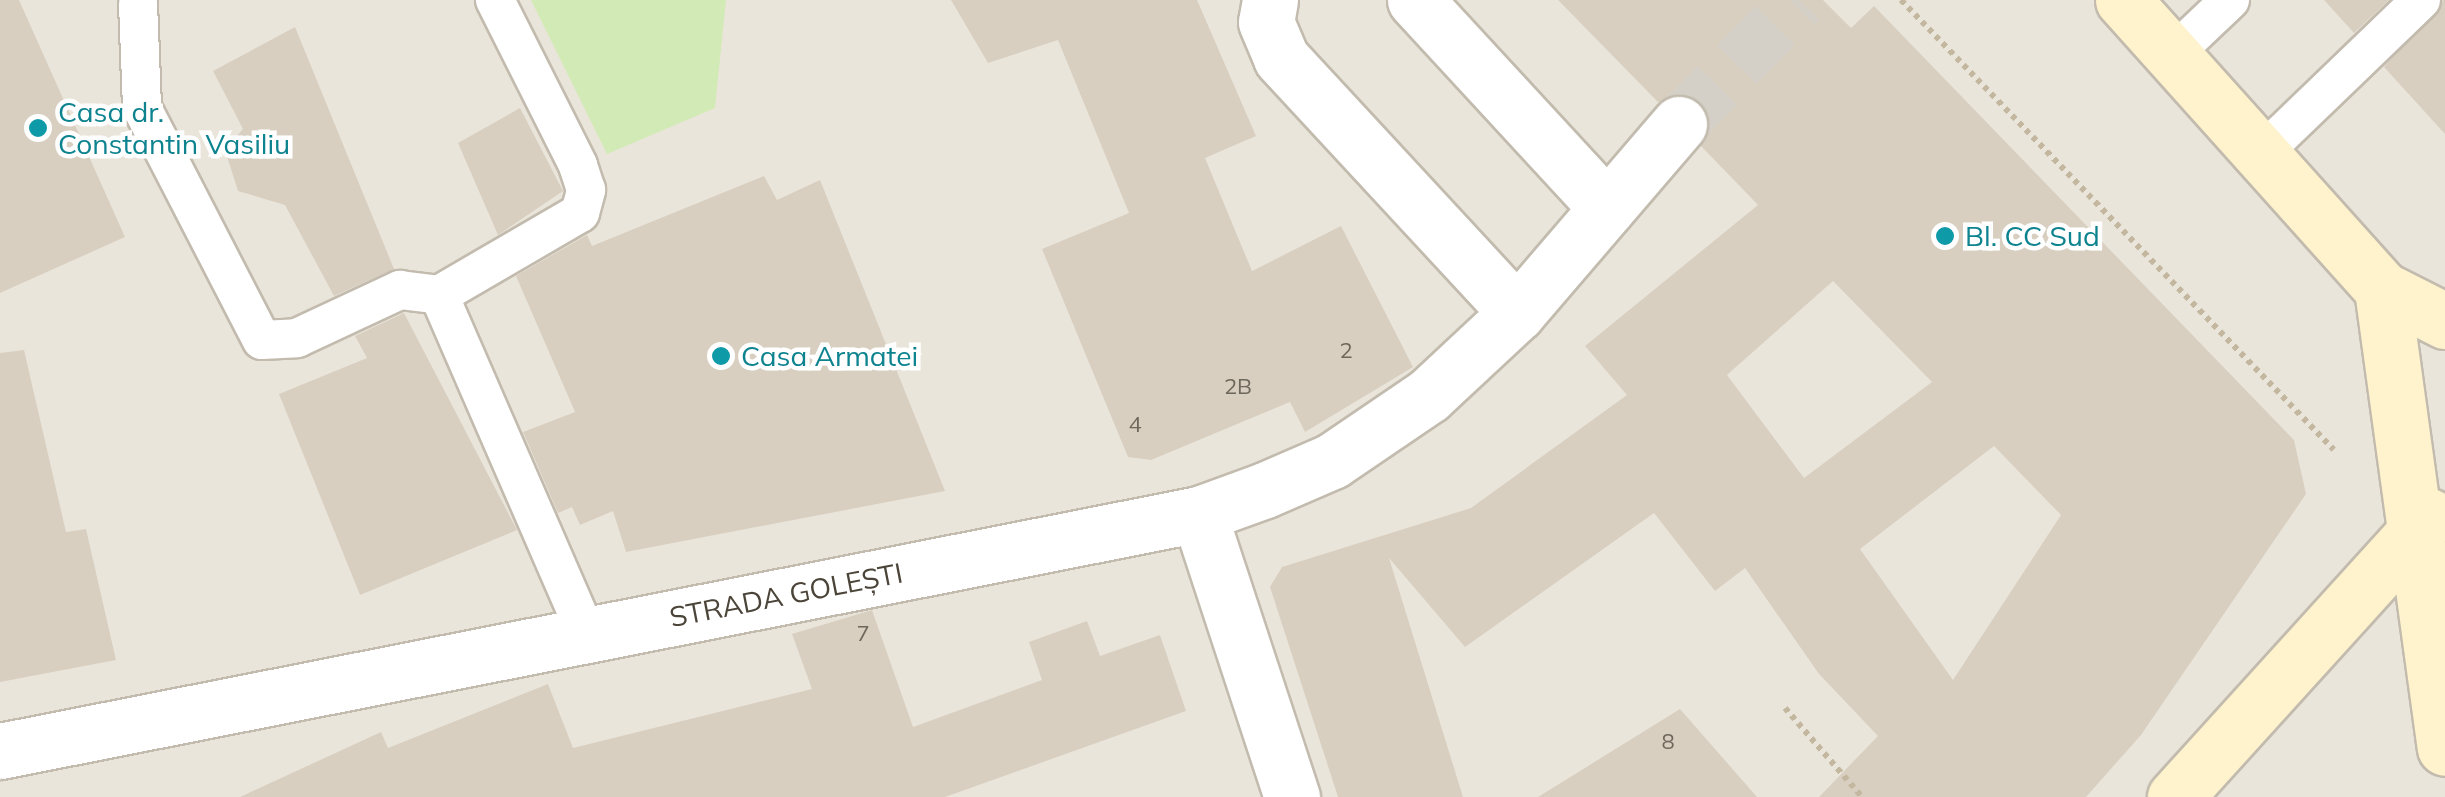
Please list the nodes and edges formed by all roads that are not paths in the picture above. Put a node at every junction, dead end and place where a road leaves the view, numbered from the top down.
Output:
1 (495, 0) edge
2 (1270, 0) edge
3 (1415, 0) edge
4 (2123, 0) edge
5 (2230, 0) edge
6 (2421, 0) edge
7 (140, 1) edge
8 (2172, 55) junction
9 (1680, 124) tunnel mouth
10 (2261, 154) junction
11 (1606, 208) junction
12 (2382, 289) junction
13 (439, 296) junction
14 (1517, 313) junction
15 (2441, 314) edge
16 (1198, 514) junction
17 (2430, 516) edge
18 (586, 633) junction
19 (2445, 748) edge
20 (0, 751) edge
21 (1292, 797) edge
22 (2175, 797) edge

1 - 13 lane
2 - 14 street
3 - 11 street
4 - 8 main road
5 - 8 lane
6 - 10 lane
7 - 13 lane
8 - 10 main road
9 - 11 street, STRADA GOLEȘTI
10 - 12 main road
11 - 14 street, STRADA GOLEȘTI
12 - 15 main road
12 - 17 main road
13 - 18 lane
14 - 16 street, STRADA GOLEȘTI
16 - 18 street, STRADA GOLEȘTI
16 - 21 street
17 - 19 main road
17 - 22 main road
18 - 20 street, STRADA GOLEȘTI

